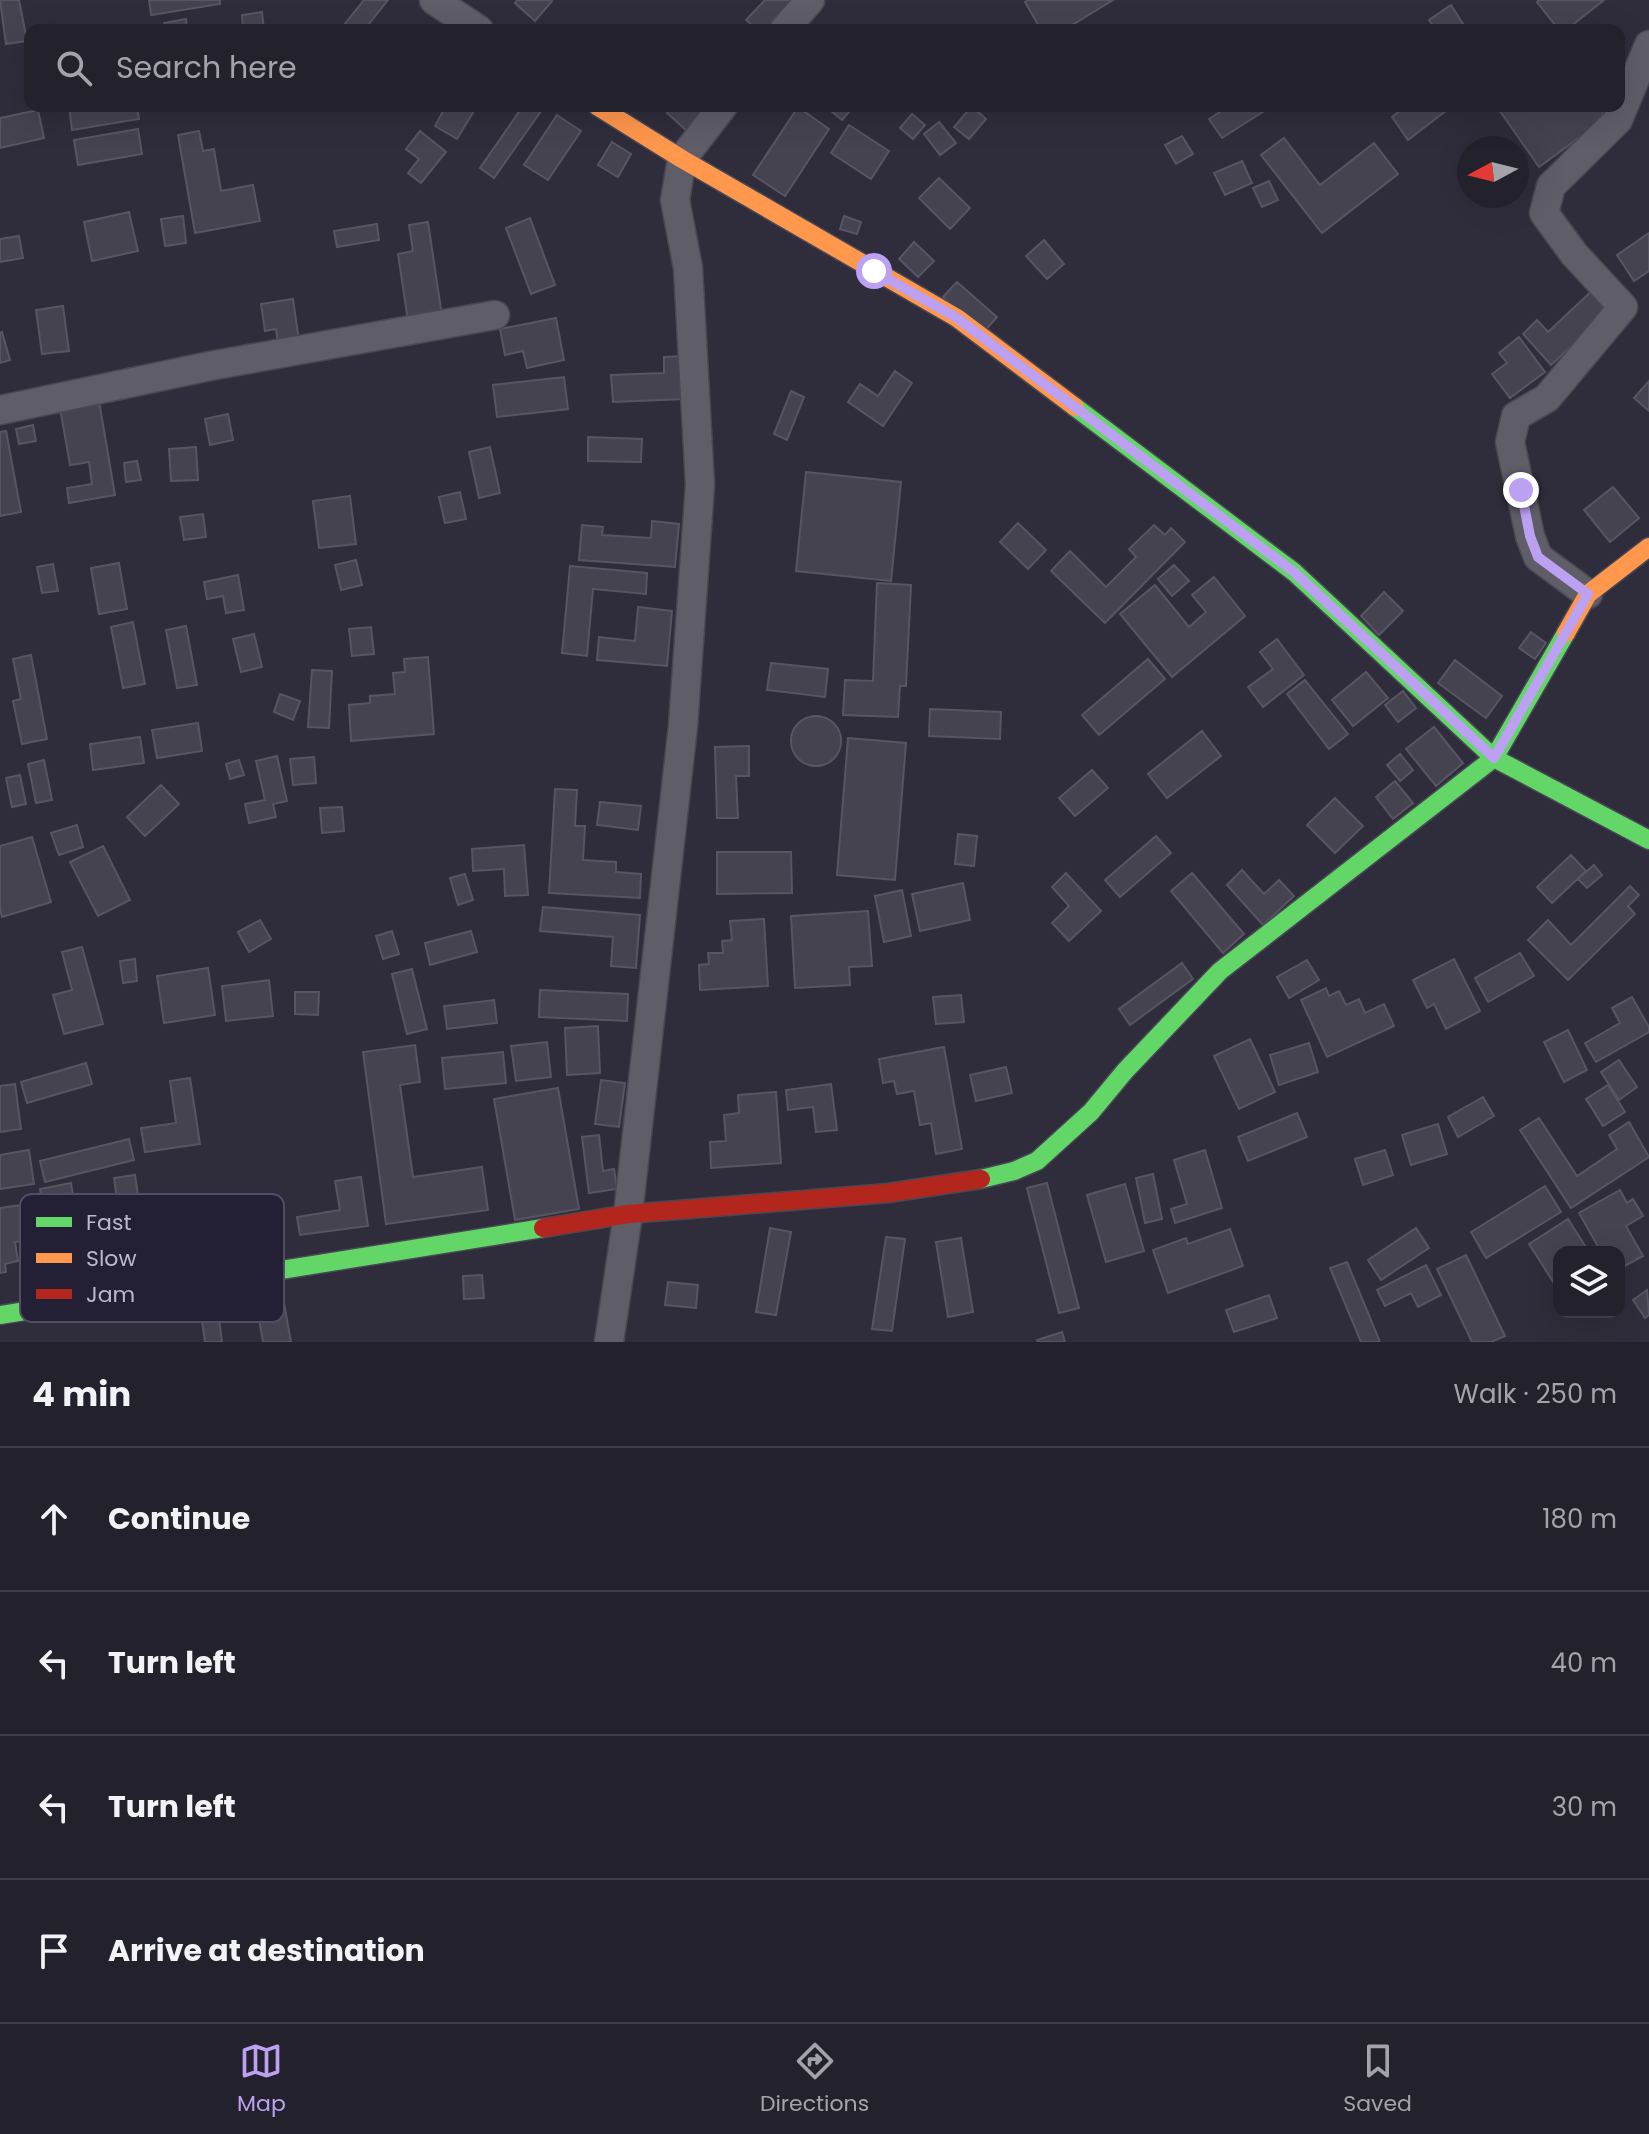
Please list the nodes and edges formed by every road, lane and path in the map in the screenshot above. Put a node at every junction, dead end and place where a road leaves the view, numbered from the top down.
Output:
1 (434, 0) edge
2 (810, 0) edge
3 (470, 24) edge
4 (789, 24) edge
5 (1649, 45) edge
6 (1625, 103) edge
7 (607, 112) edge
8 (718, 112) edge
9 (1621, 112) edge
10 (682, 159) junction
11 (495, 315) dead end
12 (0, 410) edge
13 (1649, 547) edge
14 (1588, 594) junction
15 (1494, 758) junction
16 (1649, 840) edge
17 (628, 1214) junction
18 (284, 1269) edge
19 (20, 1312) edge
20 (0, 1315) edge
21 (609, 1342) edge

1 - 3 street
2 - 4 street
5 - 6 street
7 - 10 street
8 - 10 street
9 - 14 street
10 - 15 street
10 - 17 street
11 - 12 street
13 - 14 street
14 - 15 street
15 - 16 street
15 - 17 street
17 - 18 street
17 - 21 street
19 - 20 street

